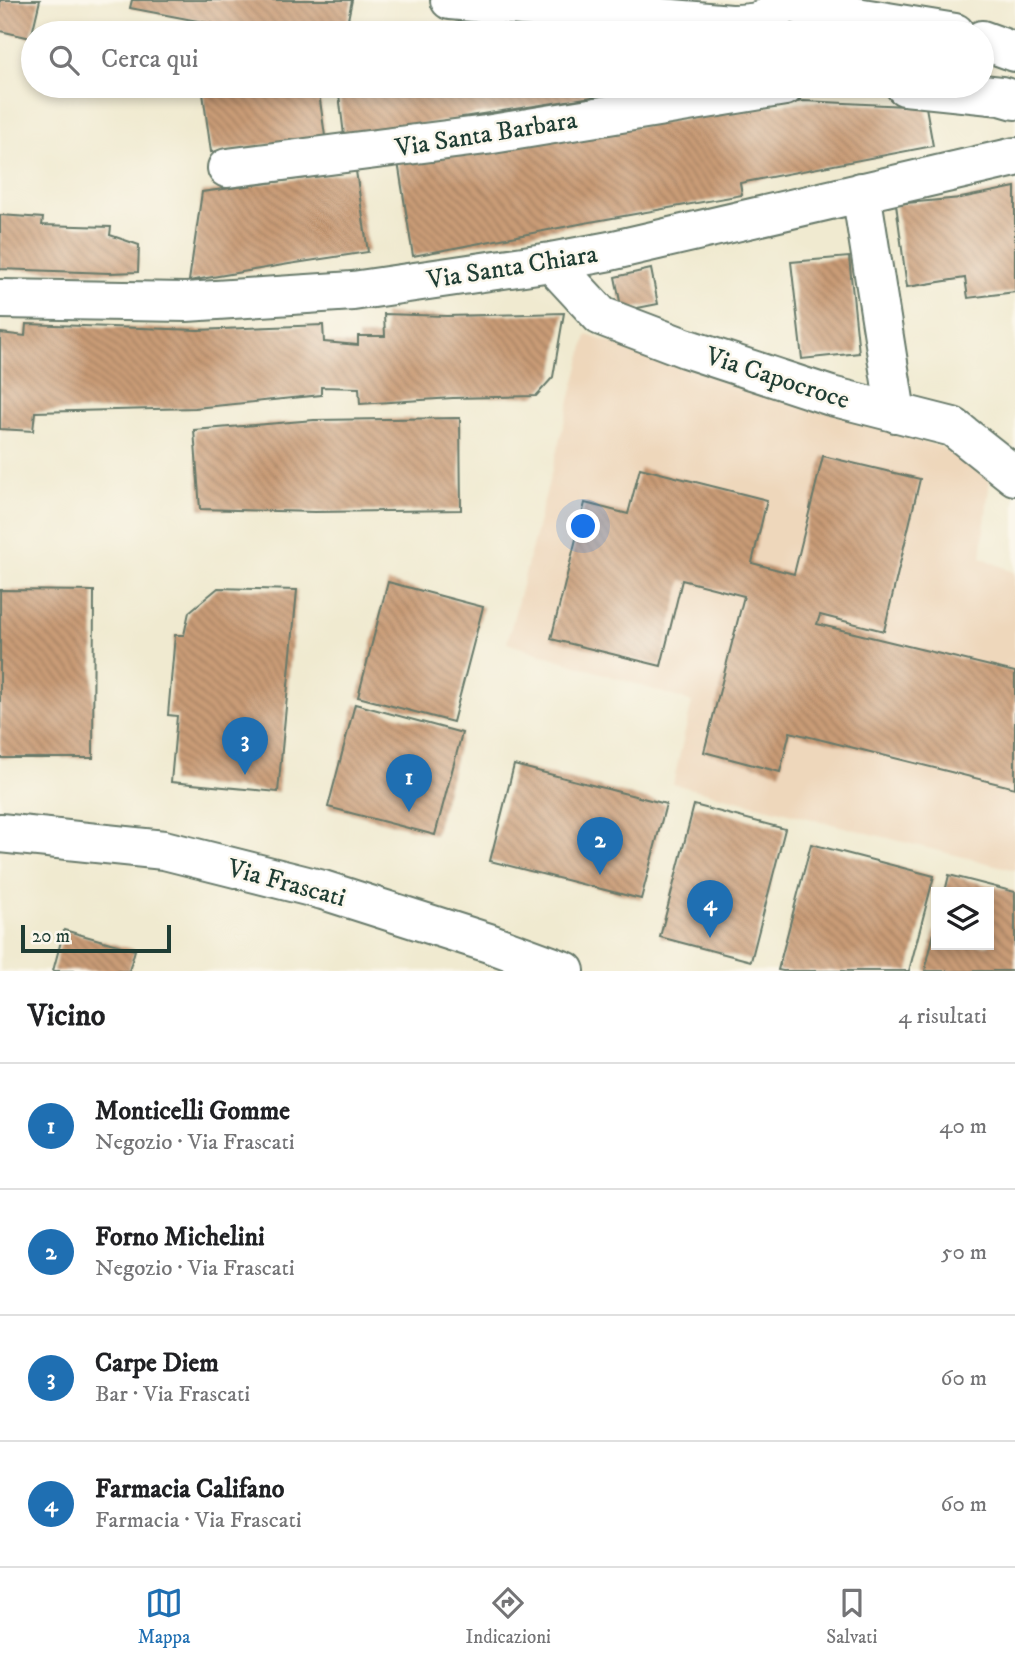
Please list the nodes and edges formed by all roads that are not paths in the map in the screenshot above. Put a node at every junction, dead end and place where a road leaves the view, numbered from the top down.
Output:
1 (450, 0) edge
2 (784, 1) edge
3 (696, 21) edge
4 (762, 21) edge
5 (879, 21) edge
6 (994, 44) edge
7 (1015, 52) edge
8 (994, 95) edge
9 (712, 98) edge
10 (1015, 100) edge
11 (1015, 157) edge
12 (227, 168) dead end
13 (861, 192) junction
14 (551, 262) junction
15 (0, 299) edge
16 (896, 413) junction
17 (1015, 476) edge
18 (0, 833) edge
19 (565, 971) edge

1 - 3 street
2 - 4 street
2 - 5 street
6 - 7 street
8 - 10 street
9 - 12 street, Via Santa Barbara
11 - 13 street, Via Santa Chiara
13 - 14 street, Via Santa Chiara
13 - 16 street
14 - 15 street, Via Santa Chiara
14 - 16 street, Via Capocroce
16 - 17 street, Via Capocroce
18 - 19 street, Via Frascati

